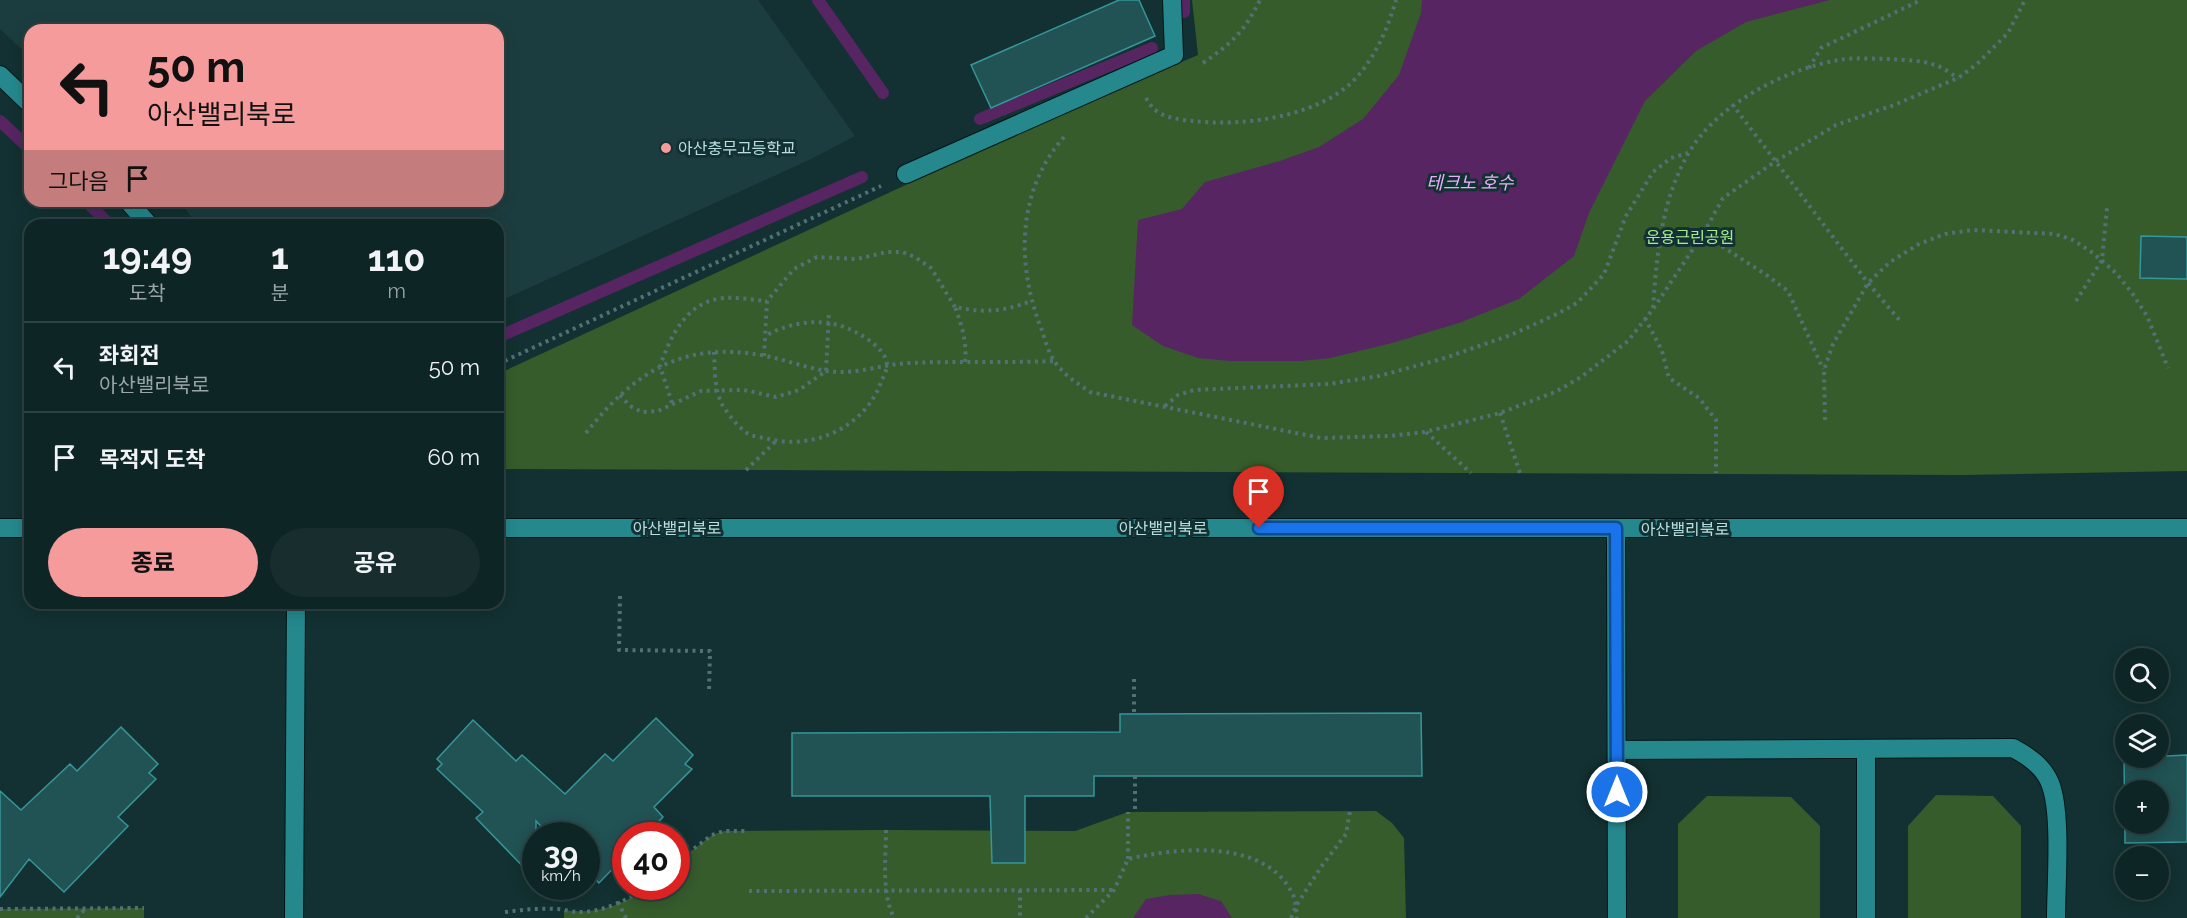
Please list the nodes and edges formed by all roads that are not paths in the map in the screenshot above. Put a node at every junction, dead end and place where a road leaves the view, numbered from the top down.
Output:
1 (1172, 0) edge
2 (0, 75) edge
3 (24, 98) edge
4 (906, 174) road end
5 (133, 207) edge
6 (143, 219) edge
7 (0, 528) edge
8 (24, 528) edge
9 (504, 528) edge
10 (1616, 528) junction
11 (2187, 528) edge
12 (296, 609) edge
13 (1617, 750) junction
14 (1866, 750) junction
15 (294, 918) edge
16 (1617, 918) edge
17 (1866, 918) edge
18 (2056, 918) edge

1 - 4 street
2 - 3 street
5 - 6 street
7 - 8 street
9 - 10 street, 아산밸리북로
10 - 11 street, 아산밸리북로
10 - 13 street
12 - 15 street
13 - 14 street
13 - 16 street
14 - 17 street
14 - 18 street

